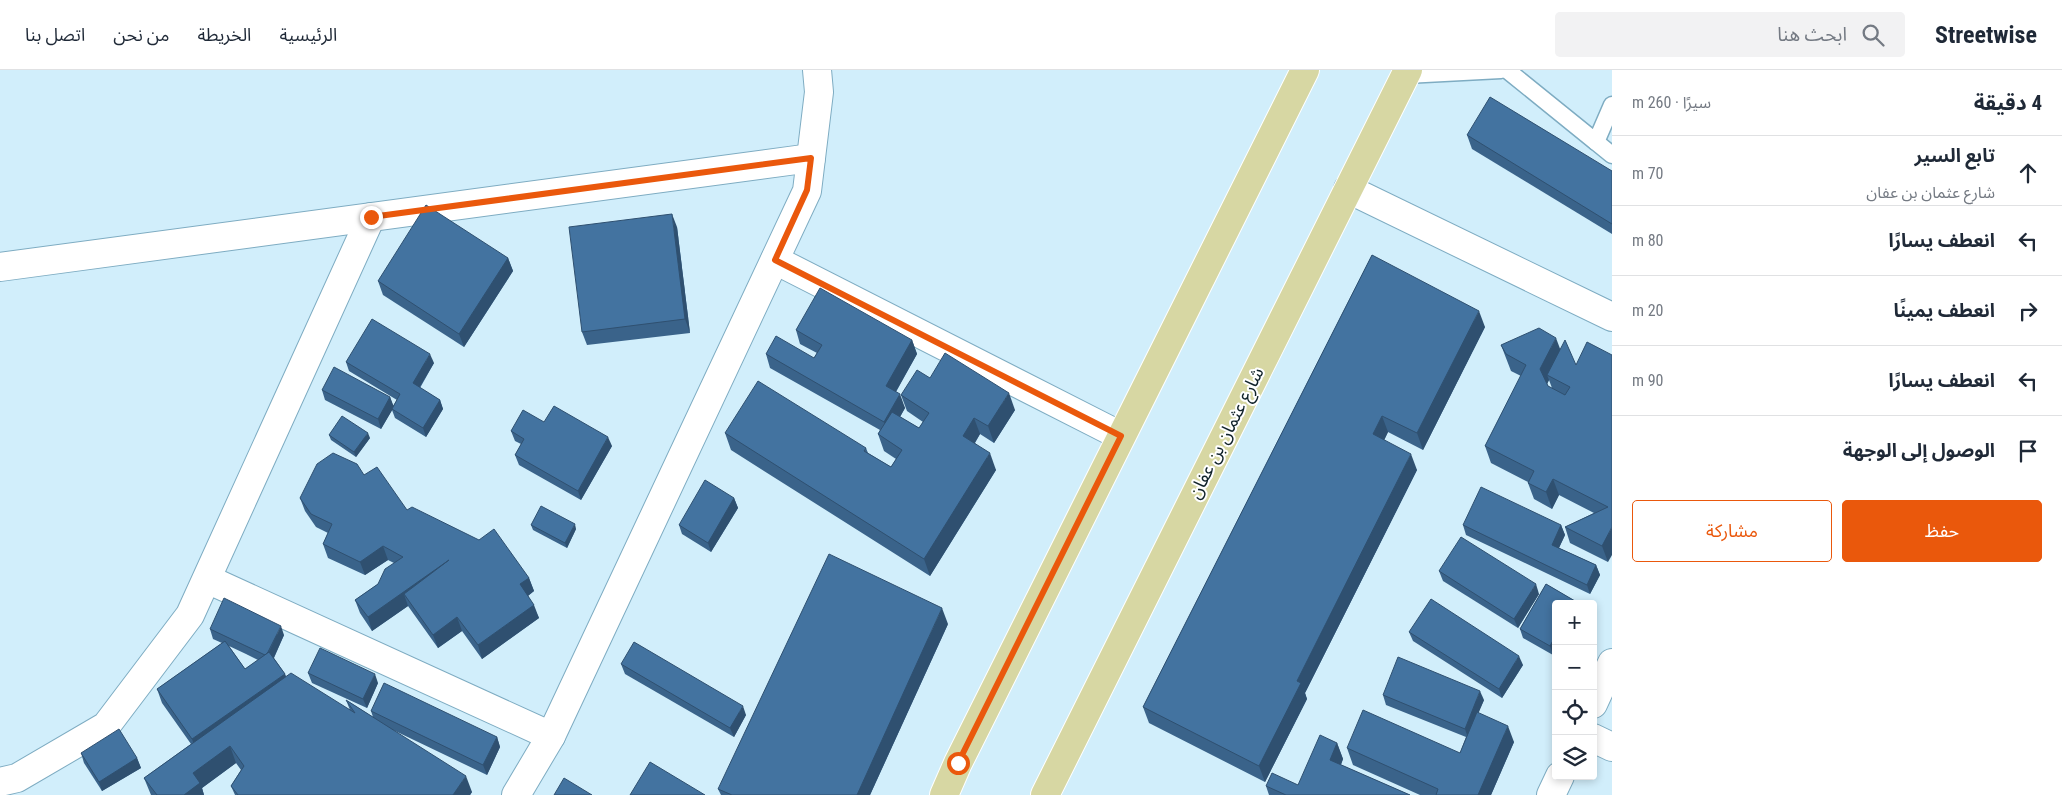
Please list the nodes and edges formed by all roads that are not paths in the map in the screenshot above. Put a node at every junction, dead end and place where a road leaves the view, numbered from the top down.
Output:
1 (817, 70) edge
2 (1305, 70) edge
3 (1501, 70) edge
4 (1508, 70) edge
5 (1407, 72) edge
6 (1612, 105) edge
7 (1596, 142) junction
8 (1612, 155) edge
9 (811, 158) junction
10 (1348, 189) junction
11 (371, 217) junction
12 (775, 260) junction
13 (0, 266) edge
14 (1612, 317) edge
15 (1121, 436) junction
16 (207, 579) junction
17 (1612, 663) edge
18 (1597, 695) edge
19 (551, 736) junction
20 (1597, 740) edge
21 (1612, 747) edge
22 (1558, 780) edge
23 (0, 782) edge
24 (516, 795) edge
25 (944, 795) edge
26 (1045, 795) edge
27 (1551, 795) edge

1 - 9 street
2 - 15 main road
3 - 5 lane
4 - 7 lane
5 - 10 main road, شارع عثمان بن عفان
6 - 7 lane
7 - 8 lane
9 - 11 street
9 - 12 street
10 - 14 street
10 - 26 main road, شارع عثمان بن عفان
11 - 13 street
11 - 16 street
12 - 15 street
12 - 19 street
15 - 25 main road
16 - 19 street
16 - 23 street
17 - 18 street
19 - 24 street
20 - 21 street
22 - 27 street

